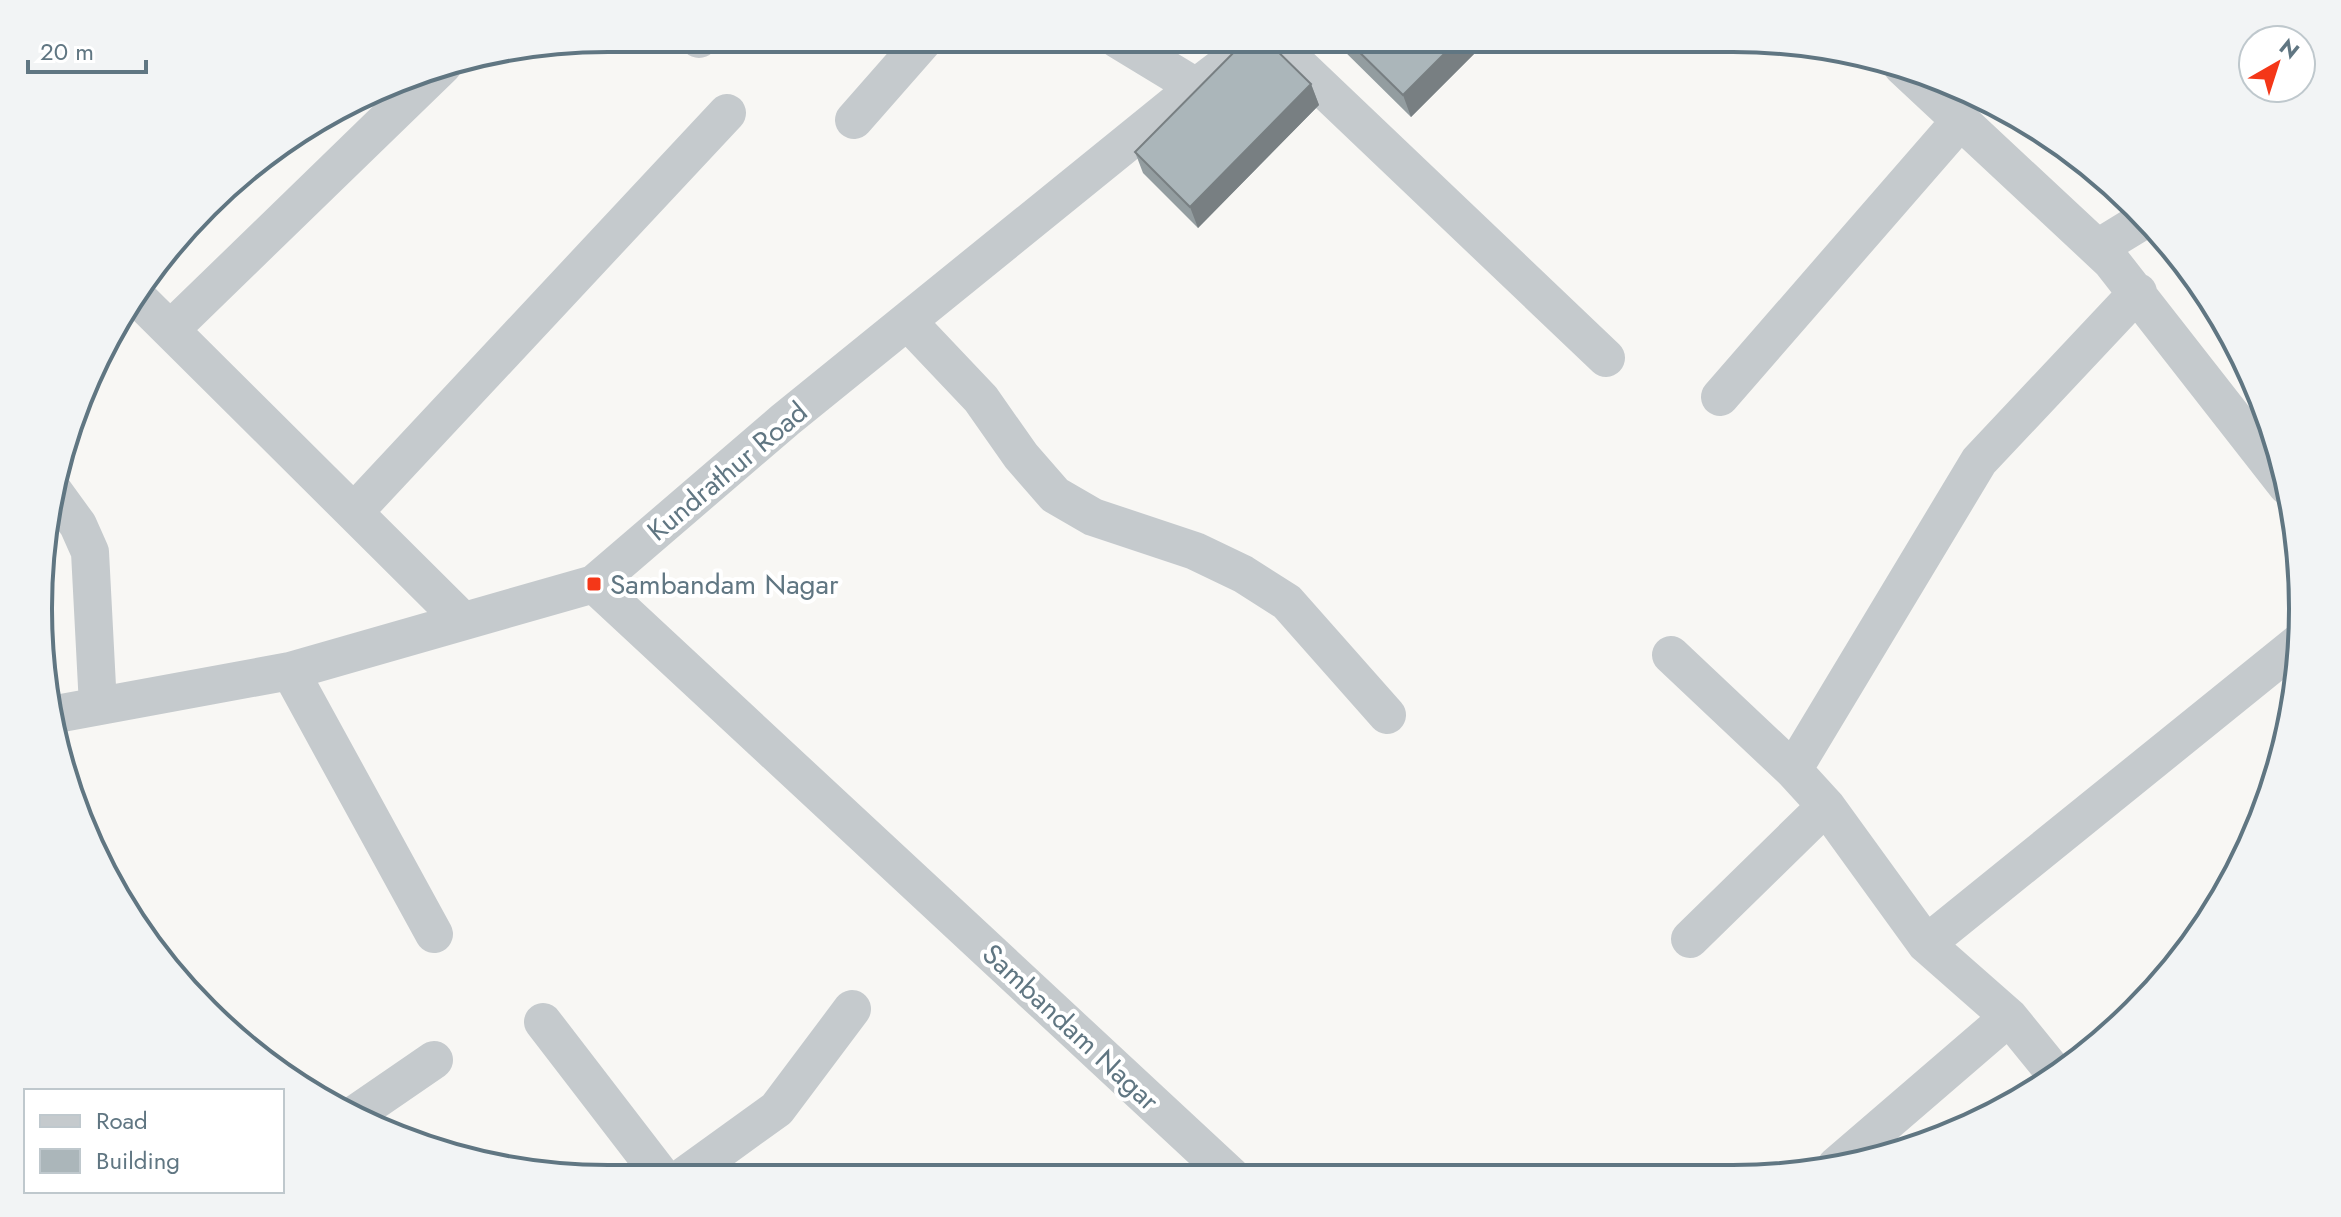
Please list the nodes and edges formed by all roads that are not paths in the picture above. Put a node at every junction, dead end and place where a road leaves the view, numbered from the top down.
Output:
1 (914, 52) edge
2 (1138, 52) edge
3 (1243, 52) edge
4 (1285, 52) edge
5 (423, 85) edge
6 (1196, 87) junction
7 (1925, 87) edge
8 (727, 113) dead end
9 (854, 120) dead end
10 (1961, 120) junction
11 (2137, 227) edge
12 (2104, 254) junction
13 (2138, 292) junction
14 (144, 303) edge
15 (908, 322) junction
16 (171, 329) junction
17 (1606, 358) dead end
18 (1720, 397) dead end
19 (2270, 464) edge
20 (62, 504) edge
21 (355, 511) junction
22 (594, 584) junction
23 (463, 621) junction
24 (2287, 652) edge
25 (1671, 655) dead end
26 (290, 671) junction
27 (98, 706) junction
28 (62, 713) edge
29 (1387, 715) dead end
30 (1793, 770) junction
31 (1826, 806) junction
32 (434, 934) dead end
33 (1690, 939) dead end
34 (1926, 944) junction
35 (852, 1009) dead end
36 (2009, 1017) junction
37 (543, 1022) dead end
38 (434, 1060) dead end
39 (2049, 1066) edge
40 (363, 1109) edge
41 (1853, 1151) edge
42 (653, 1165) edge
43 (700, 1165) edge
44 (1219, 1165) edge

1 - 9 street
2 - 6 street
3 - 6 street, Kundrathur Road
4 - 17 street
5 - 16 street
6 - 15 street, Kundrathur Road
7 - 10 street
8 - 21 street
10 - 12 street
10 - 18 street
11 - 12 street
12 - 13 street
13 - 19 street
13 - 30 street
14 - 16 street
15 - 22 street, Kundrathur Road
15 - 29 street
16 - 21 street
20 - 27 street
21 - 23 street
22 - 23 street, Kundrathur Road
22 - 44 street, Sambandam Nagar
23 - 26 street, Kundrathur Road
24 - 34 street
25 - 30 street
26 - 27 street, Kundrathur Road
26 - 32 street
27 - 28 street, Kundrathur Road
30 - 31 street
31 - 33 street
31 - 34 street
34 - 36 street
35 - 43 street
36 - 39 street
36 - 41 street
37 - 42 street
38 - 40 street

